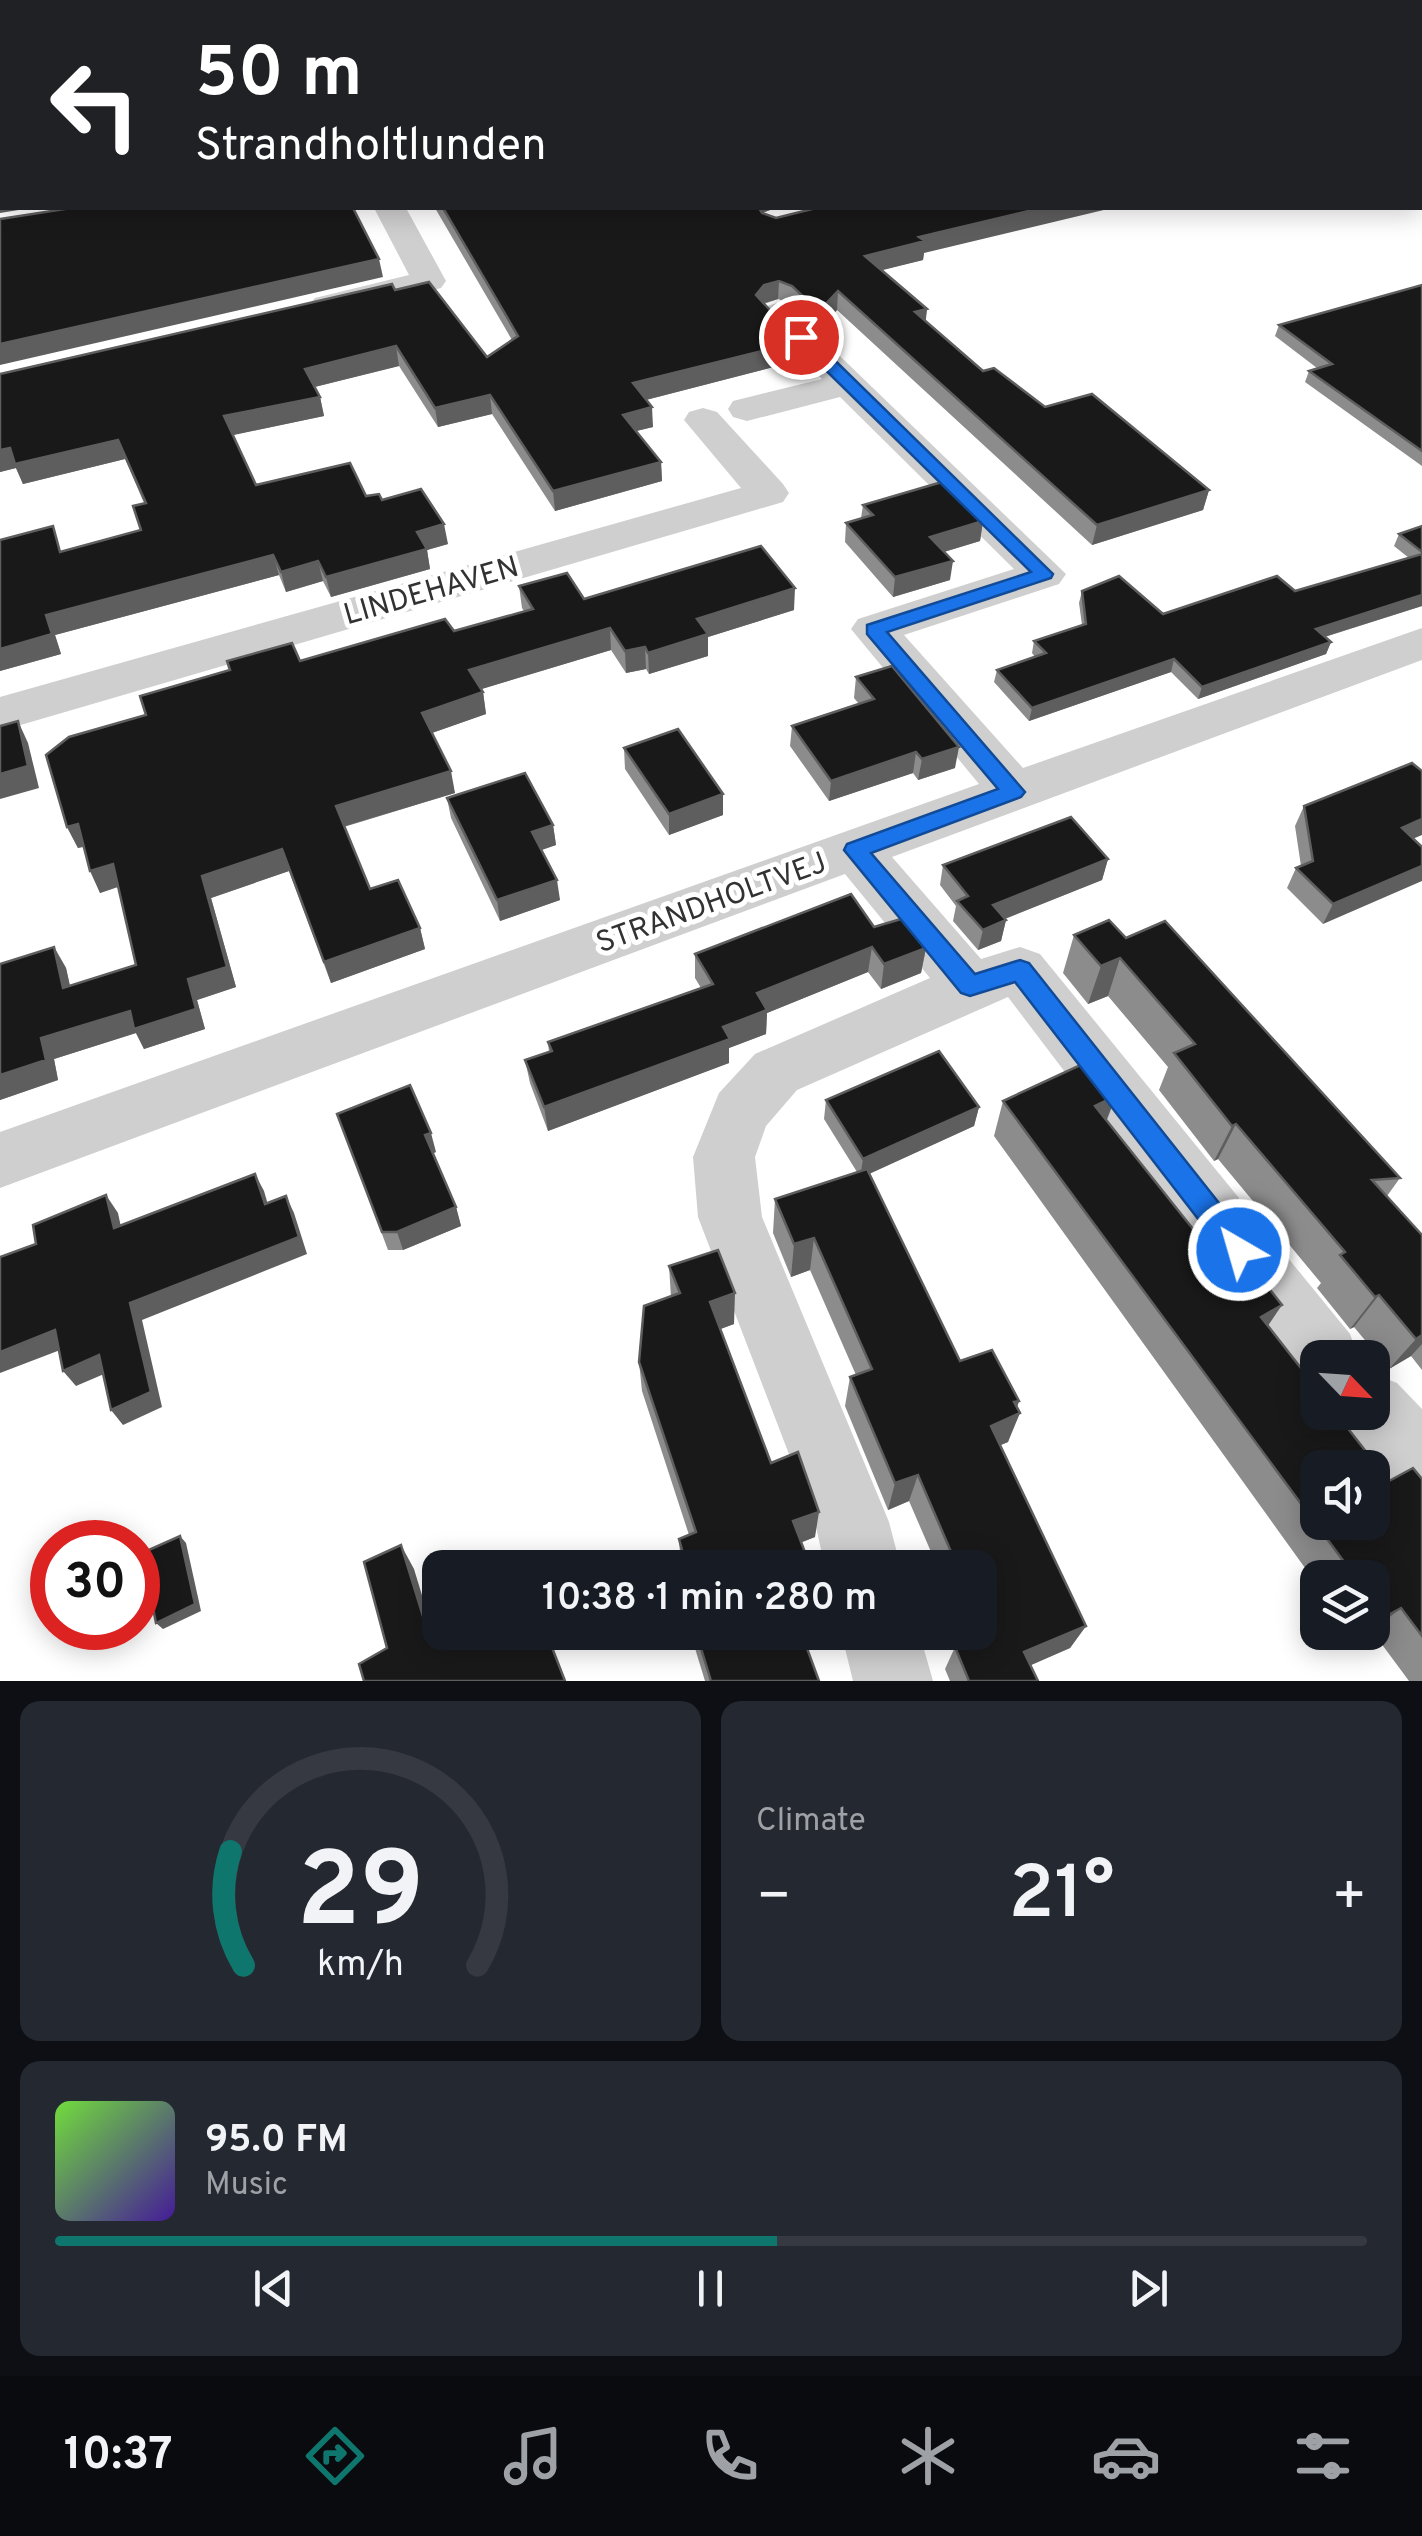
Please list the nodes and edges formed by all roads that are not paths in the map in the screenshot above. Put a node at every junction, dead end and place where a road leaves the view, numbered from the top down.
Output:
1 (391, 210) edge
2 (288, 314) edge
3 (777, 314) edge
4 (848, 383) junction
5 (746, 409) dead end
6 (703, 420) dead end
7 (1422, 644) edge
8 (0, 714) edge
9 (1014, 792) junction
10 (855, 850) junction
11 (970, 986) junction
12 (0, 1160) edge
13 (1311, 1340) edge
14 (1390, 1427) edge
15 (1422, 1461) edge
16 (859, 1550) edge
17 (885, 1650) edge
18 (893, 1681) edge

1 - 2 street
3 - 4 street
4 - 5 street
4 - 9 street
6 - 8 street, LINDEHAVEN
7 - 9 street, STRANDHOLTVEJ
9 - 10 street, STRANDHOLTVEJ
10 - 11 street
10 - 12 street, STRANDHOLTVEJ
11 - 13 street
11 - 16 street
14 - 15 street
17 - 18 street

